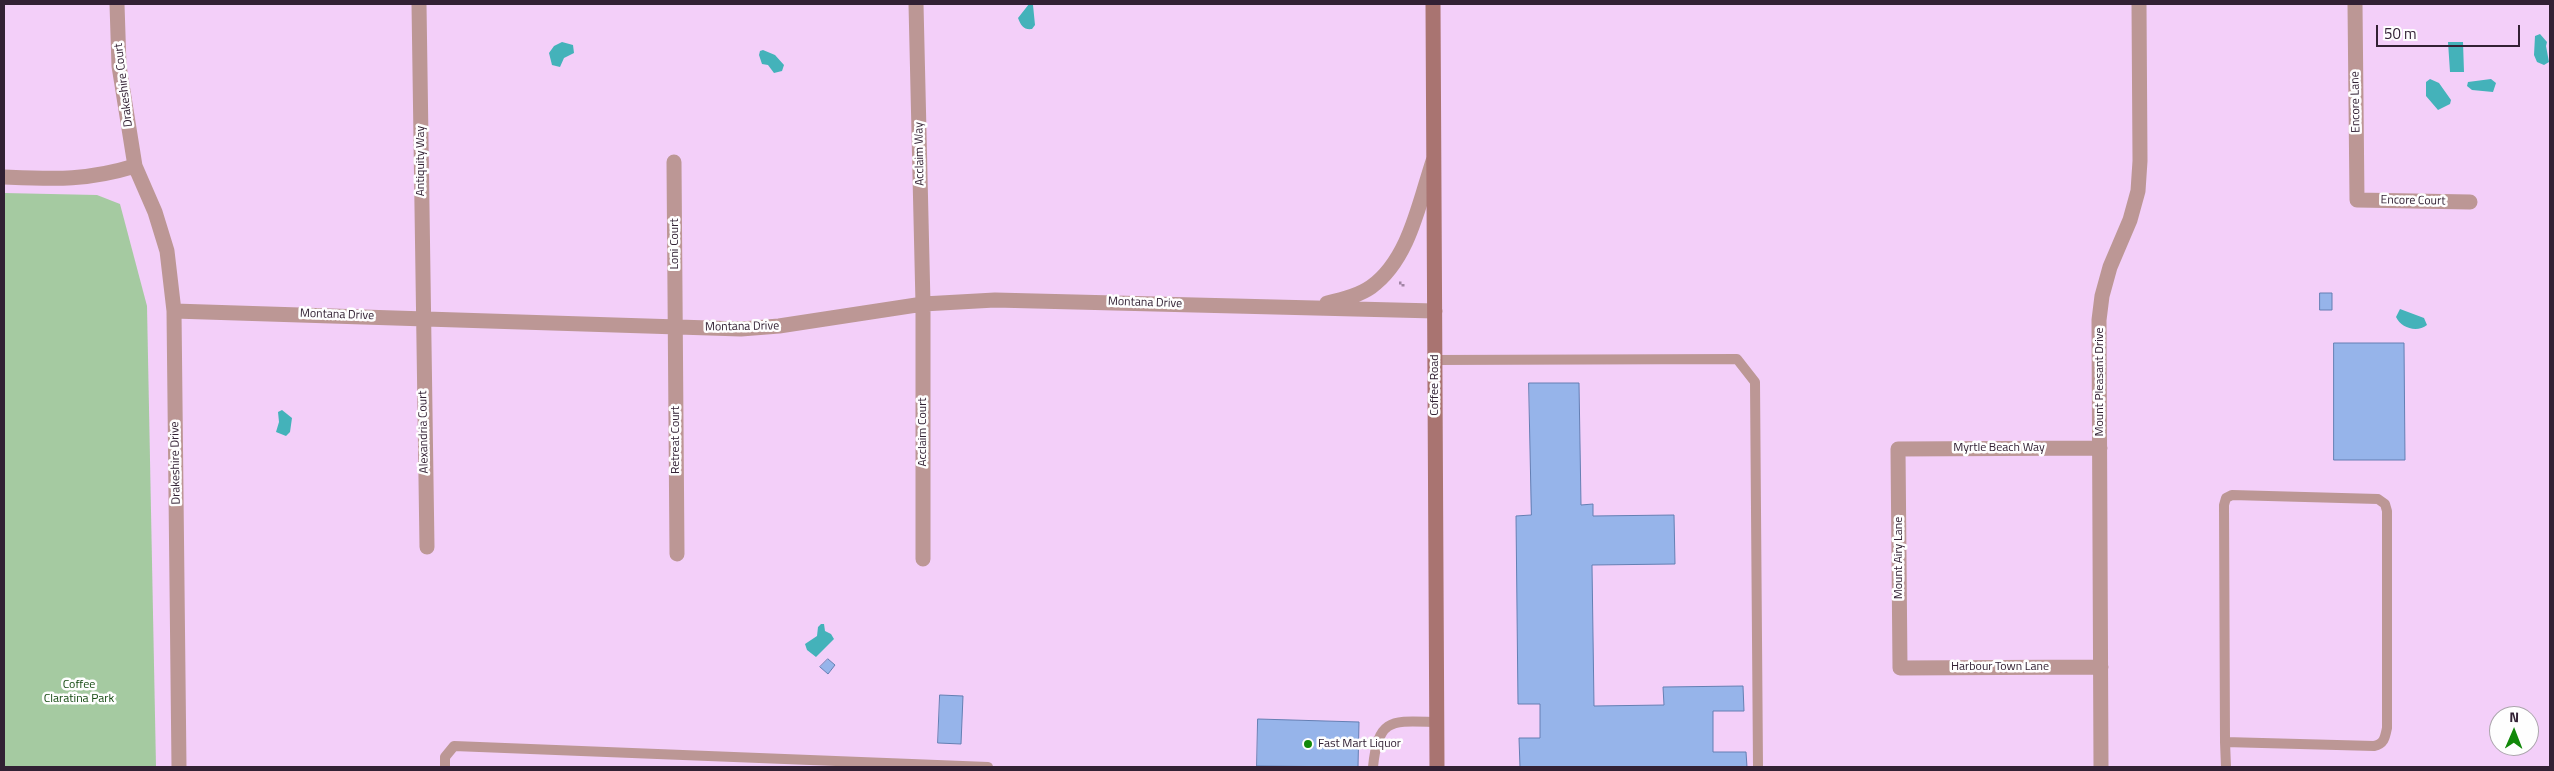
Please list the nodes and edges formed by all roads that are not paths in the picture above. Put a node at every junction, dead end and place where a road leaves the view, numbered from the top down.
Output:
1 (118, 4) edge
2 (419, 4) edge
3 (916, 4) edge
4 (1432, 4) edge
5 (2139, 4) edge
6 (2355, 4) edge
7 (1434, 160) junction
8 (674, 162) dead end
9 (135, 166) junction
10 (4, 177) edge
11 (2357, 200) joint
12 (2470, 202) dead end
13 (923, 304) junction
14 (1308, 308) junction
15 (174, 311) junction
16 (1435, 312) junction
17 (422, 317) junction
18 (675, 327) junction
19 (1435, 360) junction
20 (2100, 448) junction
21 (1898, 449) joint
22 (426, 547) dead end
23 (677, 554) dead end
24 (923, 560) dead end
25 (2101, 667) junction
26 (1900, 668) joint
27 (1436, 722) junction
28 (2226, 742) junction
29 (179, 767) edge
30 (445, 767) edge
31 (988, 767) edge
32 (1373, 767) edge
33 (1436, 767) edge
34 (1758, 767) edge
35 (2101, 767) edge
36 (2226, 767) edge

1 - 9 street, Drakeshire Court
2 - 17 street, Antiquity Way
3 - 13 street, Acclaim Way
4 - 7 main road, Coffee Road
5 - 20 street, Mount Pleasant Drive
6 - 11 street, Encore Lane
7 - 14 street, Montana Drive
7 - 16 main road, Coffee Road
8 - 18 street, Loni Court
9 - 10 street
9 - 15 street, Drakeshire Drive
11 - 12 street, Encore Court
13 - 14 street, Montana Drive
13 - 18 street, Montana Drive
13 - 24 street, Acclaim Court
14 - 16 street, Montana Drive
15 - 17 street, Montana Drive
15 - 29 street, Drakeshire Drive
16 - 19 main road, Coffee Road
17 - 18 street, Montana Drive
17 - 22 street, Alexandria Court
18 - 23 street, Retreat Court
19 - 27 main road, Coffee Road
19 - 34 lane
20 - 21 street, Myrtle Beach Way
20 - 25 street, Mount Pleasant Drive
21 - 26 street, Mount Airy Lane
25 - 26 street, Harbour Town Lane
25 - 35 street, Mount Pleasant Drive
27 - 32 lane
27 - 33 main road, Coffee Road
28 - 28 lane
28 - 36 lane
30 - 31 lane

